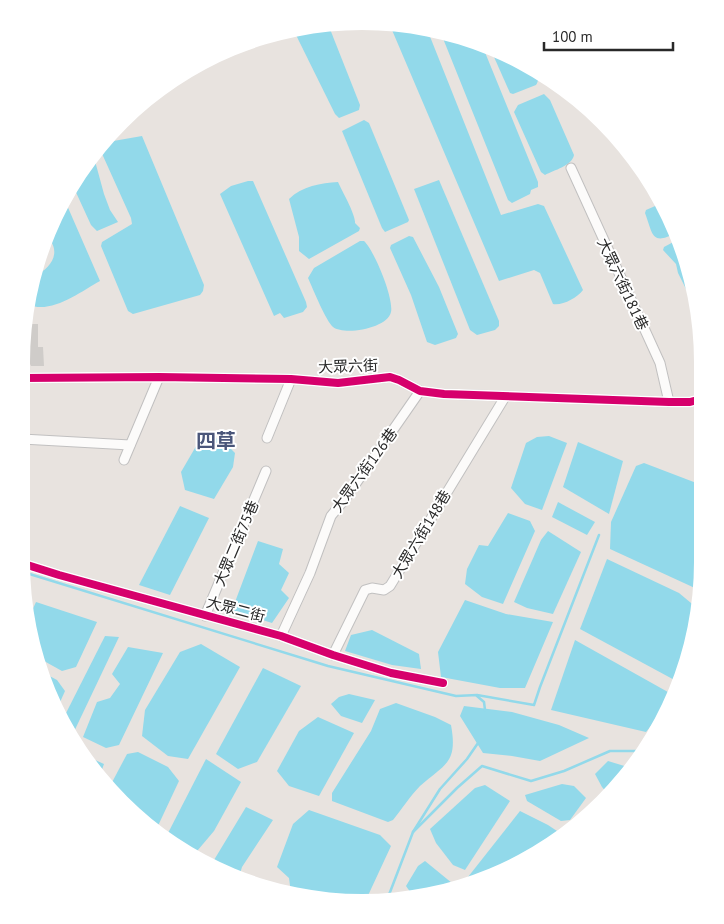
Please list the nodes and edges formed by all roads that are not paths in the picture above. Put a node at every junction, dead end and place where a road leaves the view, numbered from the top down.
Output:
1 (571, 168) dead end
2 (159, 377) junction
3 (30, 378) edge
4 (291, 379) junction
5 (420, 391) junction
6 (505, 397) junction
7 (694, 401) edge
8 (669, 402) junction
9 (267, 438) dead end
10 (30, 439) edge
11 (130, 445) junction
12 (124, 460) dead end
13 (266, 471) dead end
14 (30, 566) edge
15 (205, 616) junction
16 (281, 636) junction
17 (333, 655) junction
18 (443, 683) dead end

1 - 8 street, 大眾六街181巷
2 - 3 street, 大眾六街
2 - 4 street, 大眾六街
2 - 11 street
4 - 5 street, 大眾六街
4 - 9 street
5 - 6 street, 大眾六街
5 - 16 street, 大眾六街126巷
6 - 8 street, 大眾六街
6 - 17 street, 大眾六街148巷
7 - 8 street, 大眾六街
10 - 11 street
11 - 12 street
13 - 15 street, 大眾二街75巷
14 - 15 street, 大眾二街
15 - 16 street, 大眾二街
16 - 17 street, 大眾二街
17 - 18 street, 大眾二街

